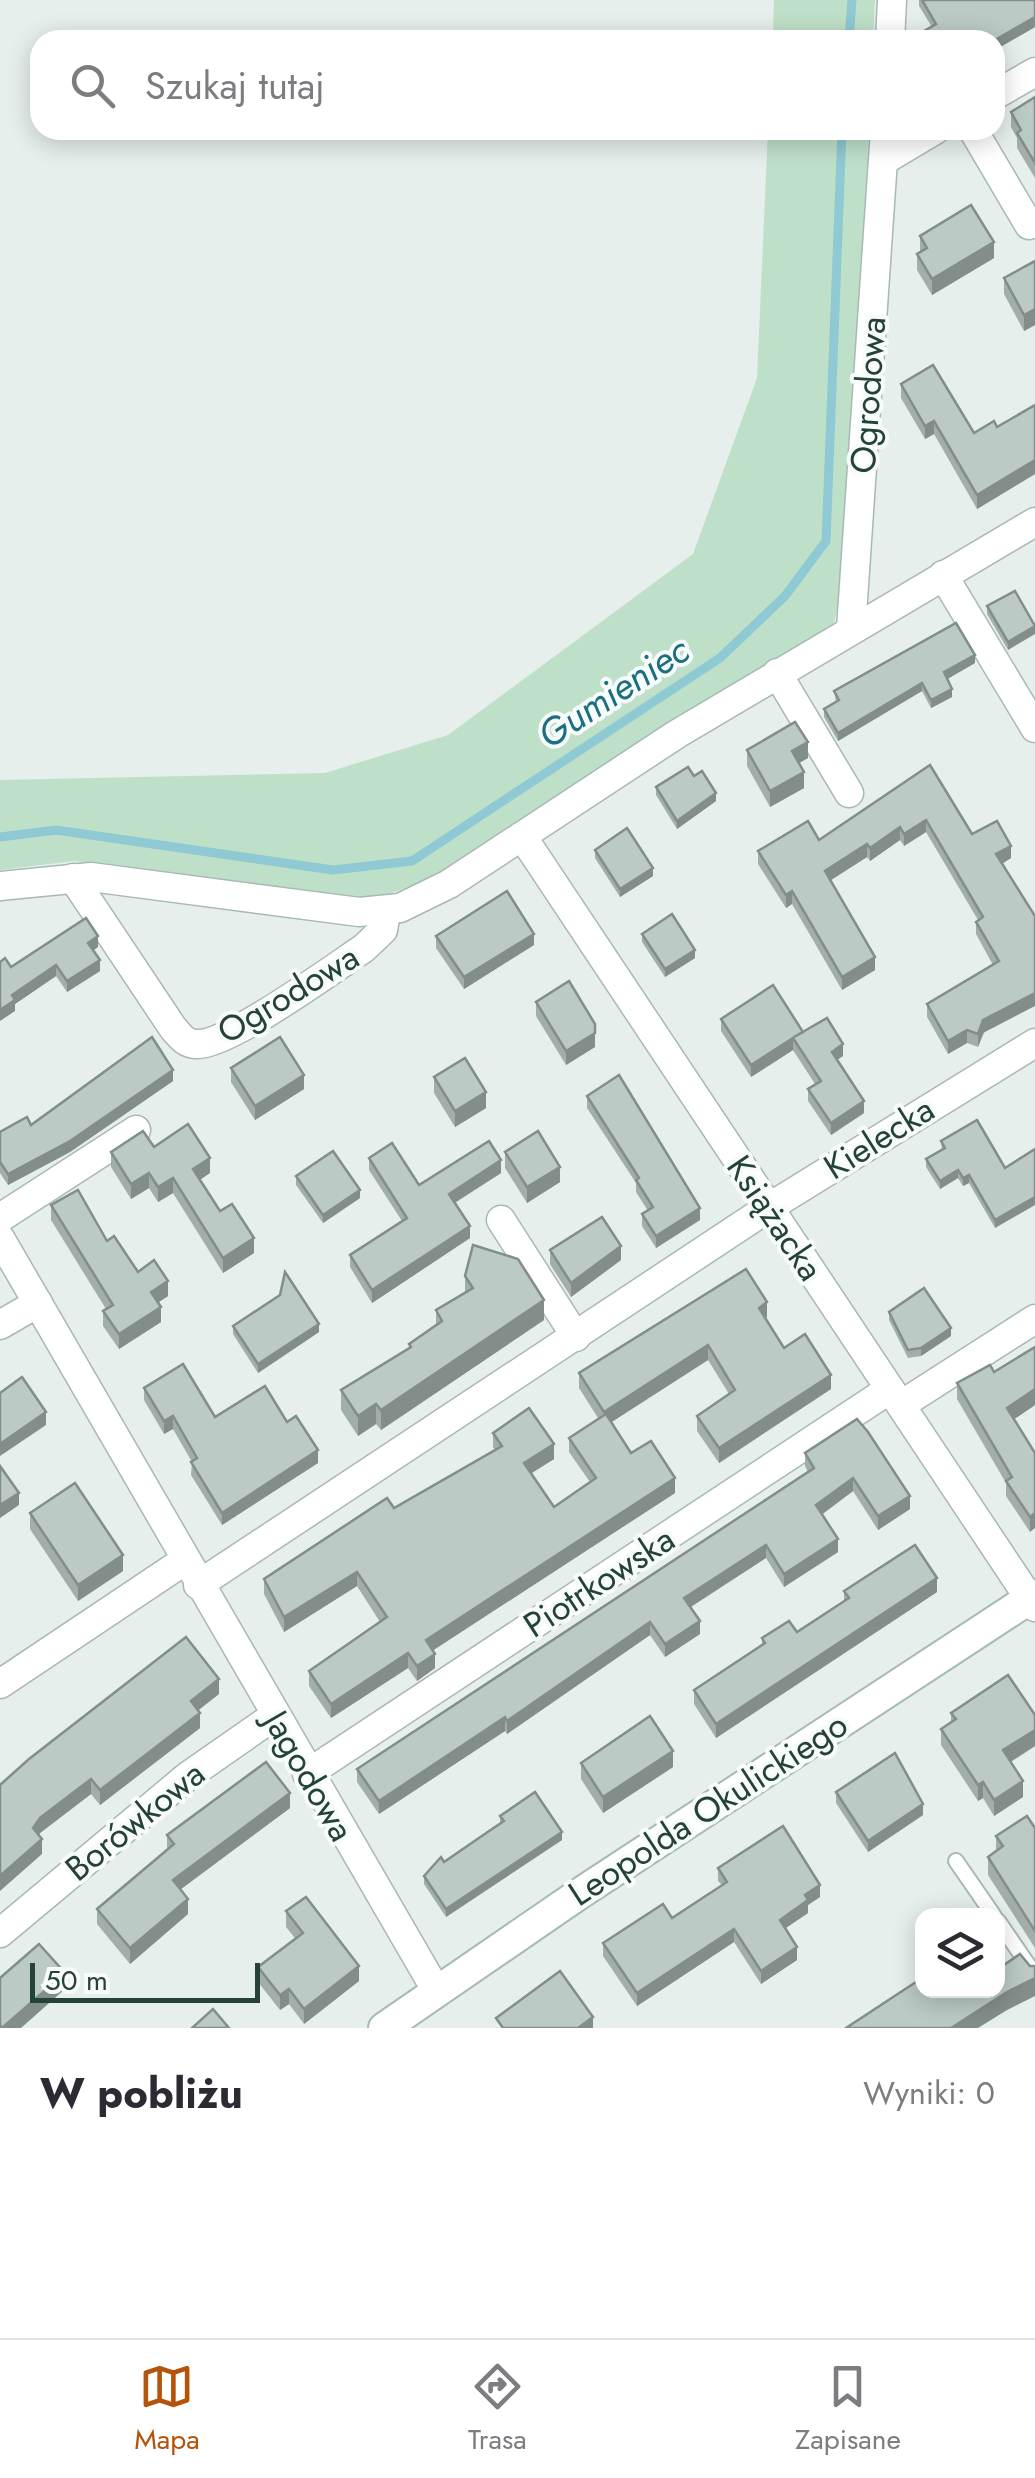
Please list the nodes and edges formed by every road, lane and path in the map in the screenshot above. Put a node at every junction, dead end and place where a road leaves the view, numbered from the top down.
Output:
1 (892, 0) edge
2 (890, 30) edge
3 (1035, 72) edge
4 (1005, 90) edge
5 (884, 140) edge
6 (919, 140) edge
7 (979, 140) edge
8 (883, 161) junction
9 (1029, 225) dead end
10 (1035, 522) edge
11 (943, 575) junction
12 (851, 629) junction
13 (776, 673) junction
14 (1035, 728) edge
15 (849, 793) dead end
16 (522, 836) junction
17 (73, 878) junction
18 (0, 886) edge
19 (386, 911) junction
20 (1035, 1043) edge
21 (136, 1130) edge
22 (768, 1208) junction
23 (0, 1218) edge
24 (501, 1220) dead end
25 (0, 1238) edge
26 (38, 1303) junction
27 (1035, 1318) edge
28 (0, 1325) edge
29 (576, 1336) junction
30 (896, 1397) junction
31 (191, 1573) junction
32 (1033, 1600) edge
33 (0, 1684) edge
34 (274, 1716) junction
35 (308, 1774) junction
36 (956, 1860) dead end
37 (989, 1908) edge
38 (1005, 1931) edge
39 (0, 1933) edge
40 (1035, 1974) edge
41 (436, 1990) junction
42 (384, 2028) edge

1 - 2 street
3 - 4 street
5 - 8 street, Ogrodowa
6 - 8 street
7 - 9 street
8 - 12 street, Ogrodowa
10 - 11 street, Ogrodowa
11 - 12 street, Ogrodowa
11 - 14 street
12 - 13 street, Ogrodowa
13 - 15 street
13 - 16 street, Ogrodowa
16 - 19 street, Ogrodowa
16 - 22 street, Książacka
17 - 18 street, Ogrodowa
17 - 19 street, Ogrodowa
17 - 19 street, Ogrodowa
20 - 22 street, Kielecka
21 - 23 street
22 - 29 street, Kielecka
22 - 30 street, Książacka
24 - 29 street
25 - 26 street, Jagodowa
26 - 28 street
26 - 31 street, Jagodowa
27 - 30 street, Piotrkowska
29 - 31 street, Kielecka
30 - 32 street, Książacka
30 - 35 street, Piotrkowska
31 - 33 street
31 - 34 street, Jagodowa
32 - 41 street, Leopolda Okulickiego
34 - 35 street, Jagodowa
34 - 39 street, Borówkowa
35 - 41 street, Jagodowa
36 - 37 lane
38 - 40 lane
41 - 42 street, Leopolda Okulickiego

